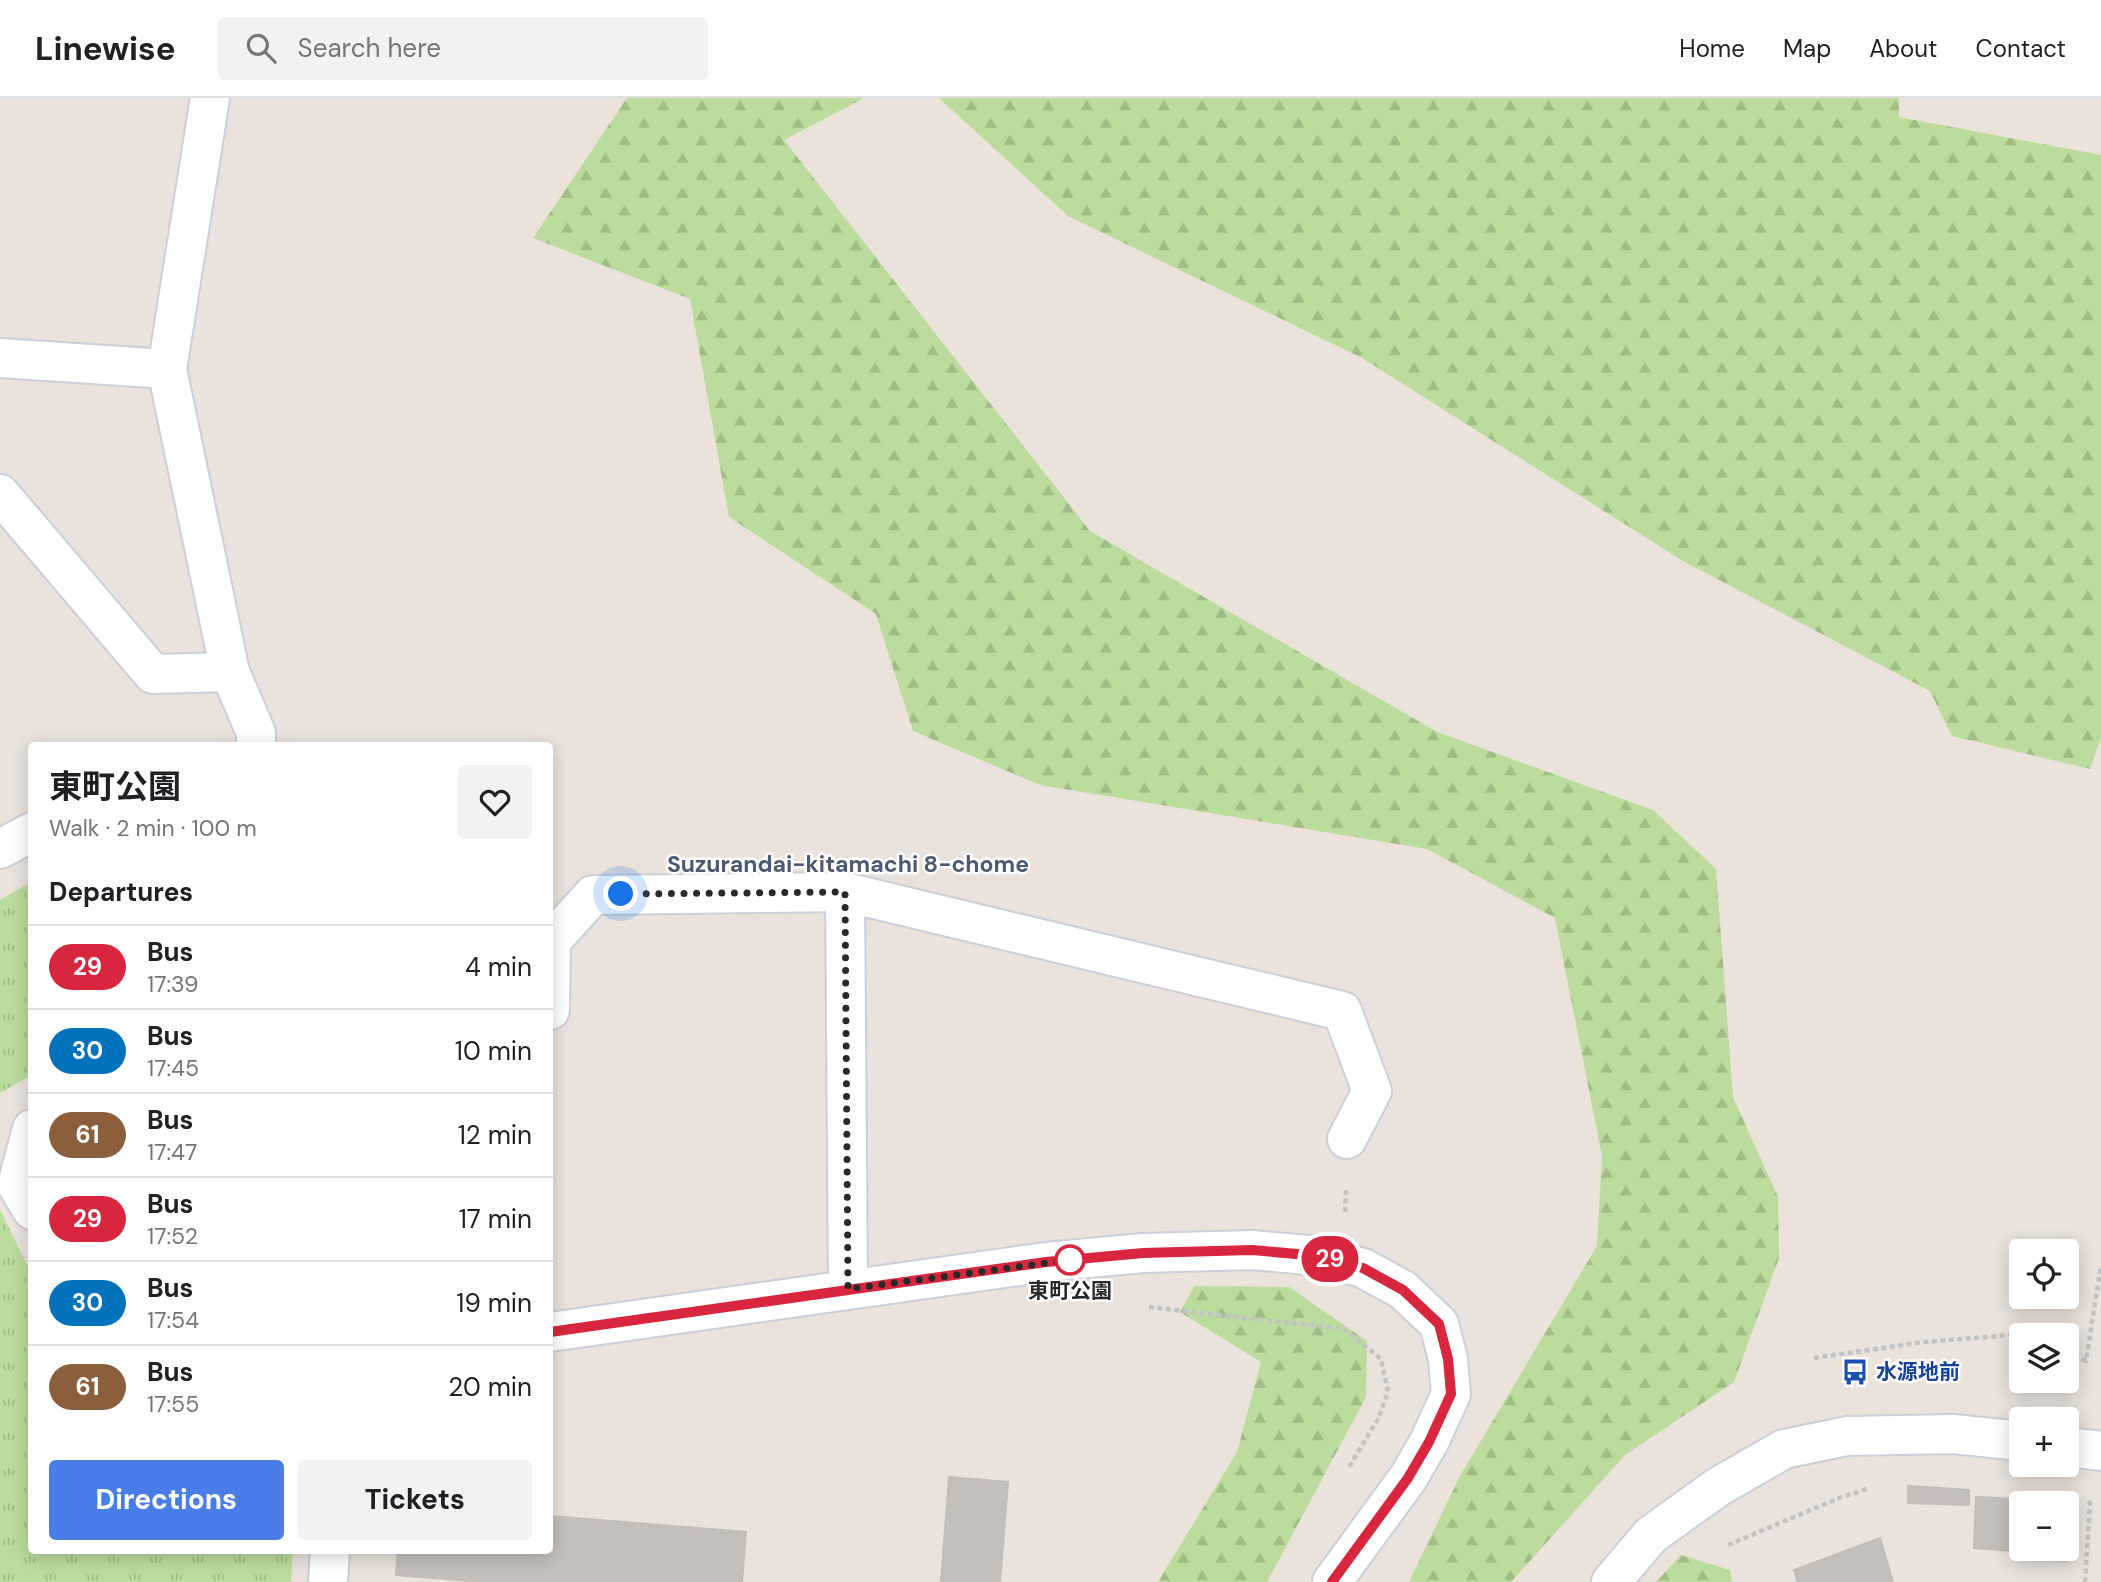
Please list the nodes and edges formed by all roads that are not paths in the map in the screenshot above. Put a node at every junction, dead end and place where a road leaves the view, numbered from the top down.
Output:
1 (210, 98) edge
2 (0, 358) edge
3 (167, 369) junction
4 (0, 494) edge
5 (230, 672) junction
6 (256, 742) edge
7 (28, 834) edge
8 (0, 849) edge
9 (845, 892) junction
10 (553, 939) edge
11 (1347, 1139) road end
12 (28, 1144) edge
13 (28, 1203) edge
14 (848, 1289) junction
15 (553, 1332) edge
16 (2009, 1440) edge
17 (2079, 1448) edge
18 (2101, 1451) edge
19 (330, 1554) edge
20 (328, 1582) edge
21 (1332, 1582) edge
22 (1611, 1582) edge

1 - 3 street
2 - 3 street
3 - 5 street
4 - 5 street
5 - 6 street
7 - 8 street
9 - 10 street
9 - 11 street
9 - 14 street
12 - 13 street
14 - 15 street
14 - 21 street
16 - 22 street
17 - 18 street
19 - 20 street

